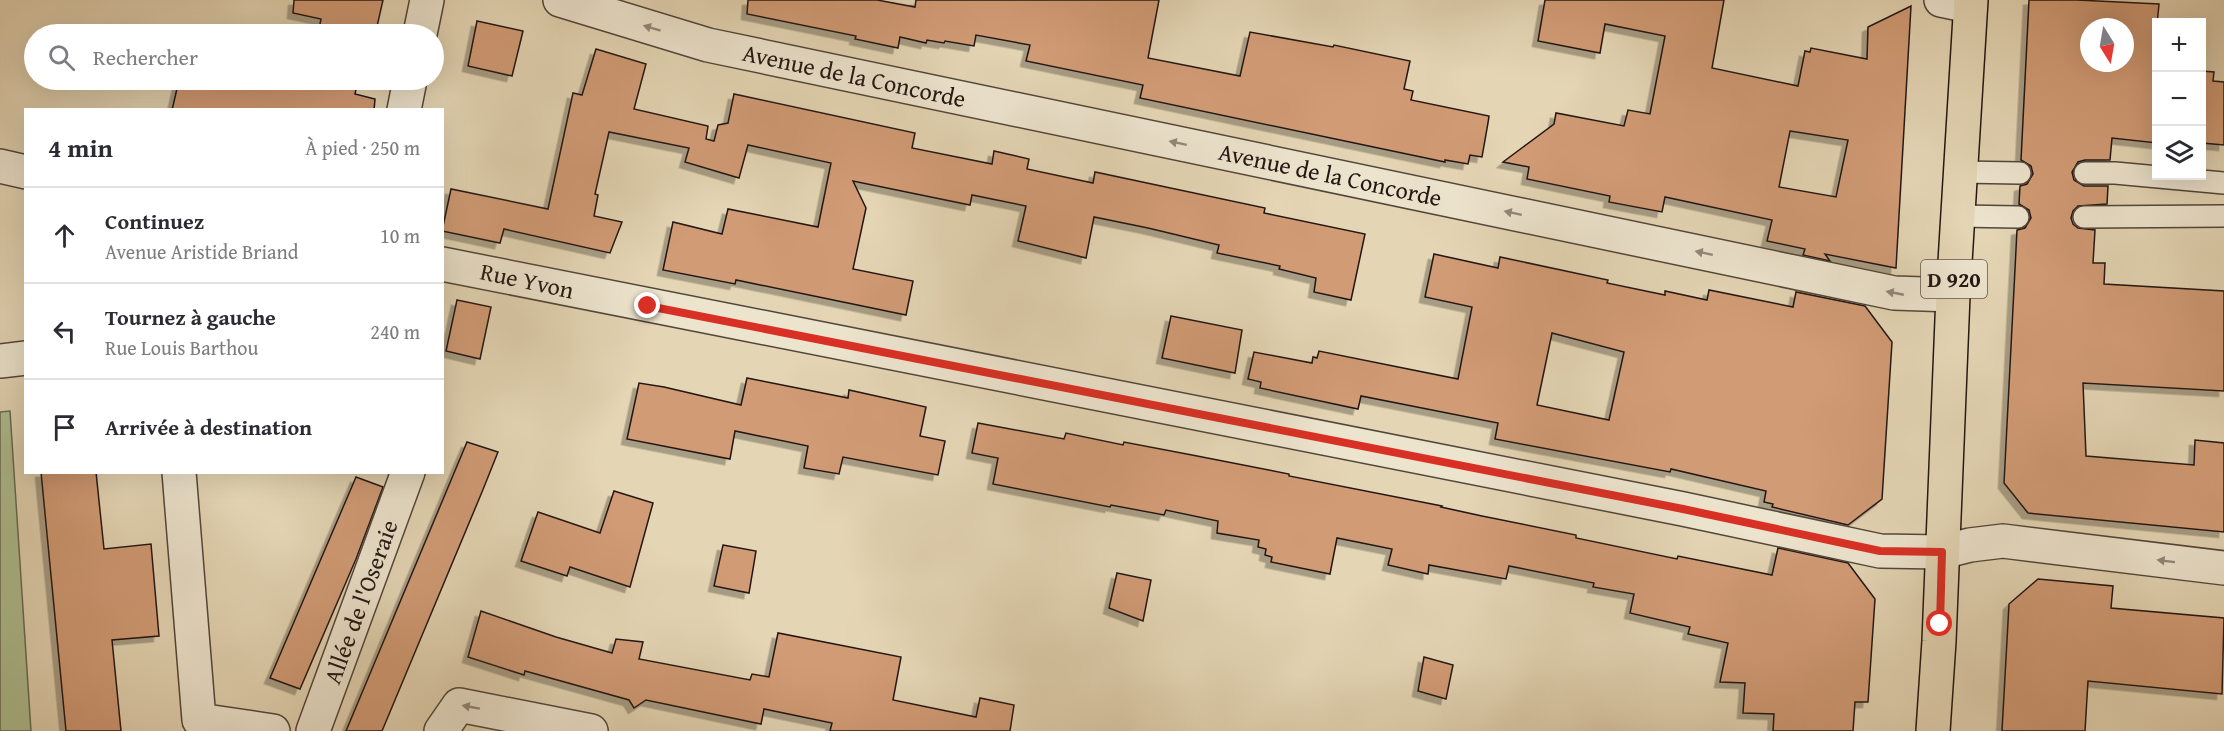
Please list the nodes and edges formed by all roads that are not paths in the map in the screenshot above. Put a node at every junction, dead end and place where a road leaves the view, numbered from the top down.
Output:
1 (427, 0) edge
2 (560, 0) edge
3 (1963, 2) edge
4 (422, 24) edge
5 (408, 90) edge
6 (404, 108) edge
7 (0, 166) edge
8 (24, 171) edge
9 (1960, 172) junction
10 (2020, 173) dead end
11 (2085, 173) dead end
12 (2224, 183) edge
13 (1958, 216) junction
14 (2224, 216) edge
15 (2018, 217) dead end
16 (2084, 217) dead end
17 (444, 264) edge
18 (1953, 296) junction
19 (24, 358) edge
20 (0, 361) edge
21 (179, 474) edge
22 (407, 474) edge
23 (1942, 552) junction
24 (2224, 568) edge
25 (200, 726) edge
26 (273, 731) edge
27 (313, 731) edge
28 (441, 731) edge
29 (591, 731) edge
30 (1933, 731) edge

1 - 4 street
18 -> 2 street, Avenue de la Concorde
3 - 9 main road, D 920
5 - 6 street
7 - 8 street
9 - 10 lane
9 - 13 main road, D 920
11 - 12 lane
13 - 15 lane
13 - 18 main road, D 920
14 - 16 lane
17 - 23 street, Rue Yvon
18 - 23 main road, D 920
19 - 20 street
21 - 25 street
22 - 27 street, Allée de l'Oseraie
24 -> 23 street, Rue Yvon
23 - 30 main road, D 920
25 - 26 street
29 -> 28 street

